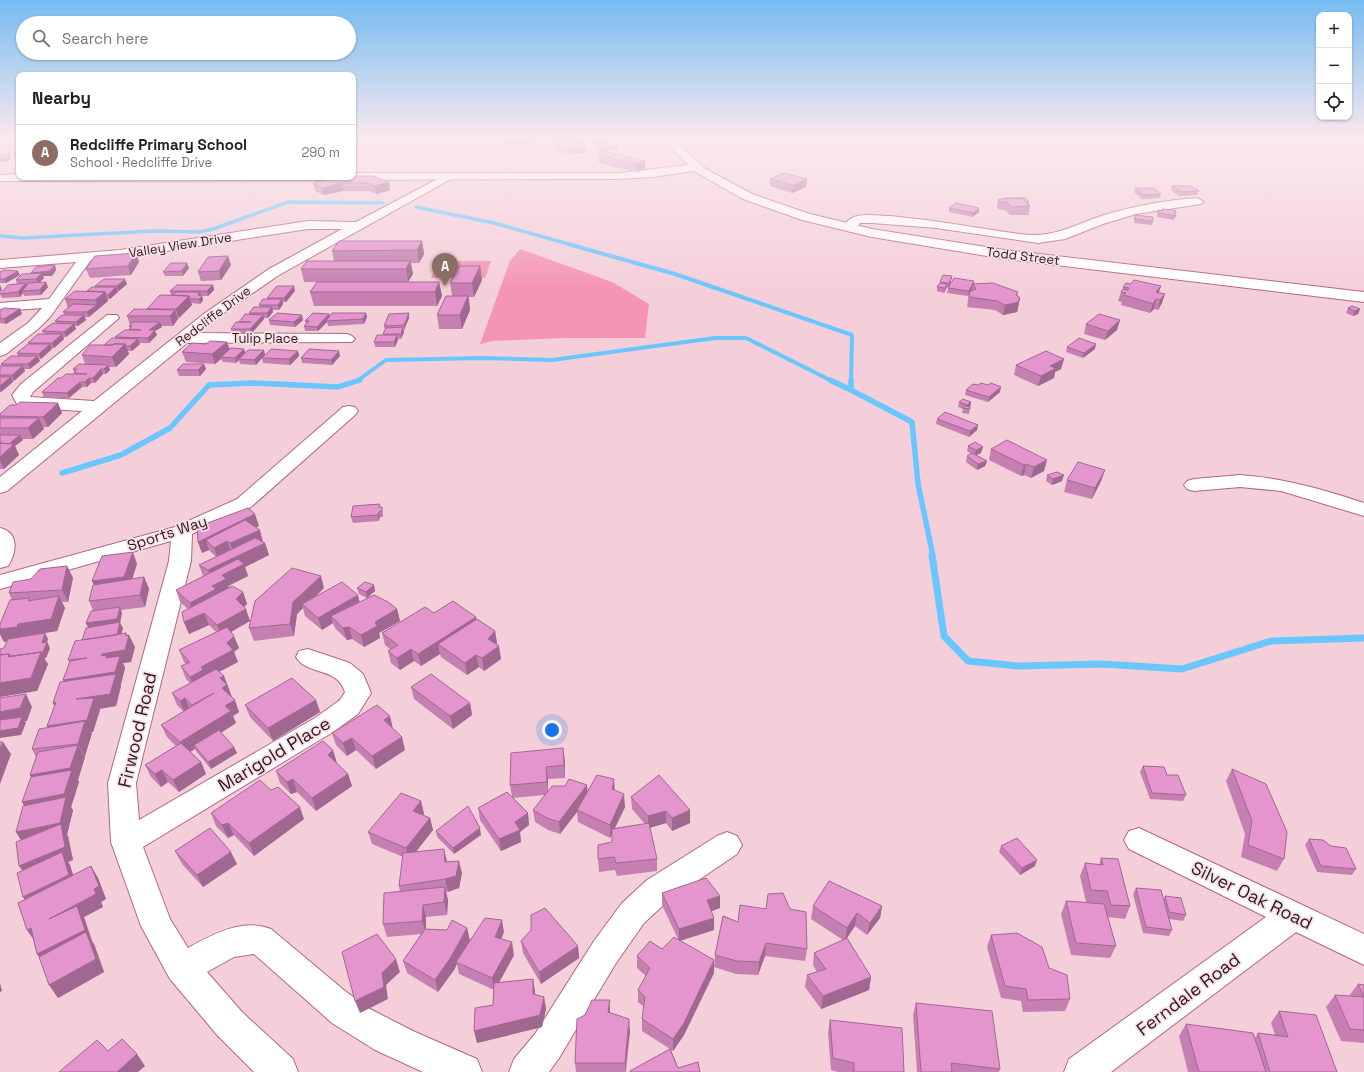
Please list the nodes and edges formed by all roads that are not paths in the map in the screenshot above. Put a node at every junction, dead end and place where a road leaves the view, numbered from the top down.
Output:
1 (426, 189) edge
2 (733, 189) edge
3 (1197, 202) dead end
4 (360, 226) junction
5 (850, 228) junction
6 (86, 258) junction
7 (0, 264) edge
8 (1364, 297) edge
9 (52, 303) junction
10 (0, 307) edge
11 (112, 318) dead end
12 (183, 338) junction
13 (347, 339) dead end
14 (0, 352) edge
15 (99, 407) junction
16 (349, 411) dead end
17 (1194, 485) dead end
18 (0, 487) edge
19 (1364, 510) edge
20 (182, 531) junction
21 (0, 534) edge
22 (0, 561) edge
23 (0, 582) edge
24 (308, 657) dead end
25 (1139, 840) dead end
26 (126, 842) junction
27 (727, 845) dead end
28 (1293, 916) junction
29 (1364, 950) edge
30 (182, 968) junction
31 (280, 1072) edge
32 (464, 1072) edge
33 (526, 1072) edge
34 (1082, 1072) edge

1 - 4 street, Redcliffe Drive
2 - 5 street, Todd Street
3 - 5 street
4 - 6 street, Valley View Drive
4 - 12 street, Redcliffe Drive
5 - 8 street, Todd Street
6 - 7 street, Valley View Drive
6 - 9 street
9 - 10 street
9 - 14 street
11 - 15 street
12 - 13 street, Tulip Place
12 - 15 street, Redcliffe Drive
15 - 18 street, Redcliffe Drive
16 - 20 street, Sports Way
17 - 19 street
20 - 23 street, Sports Way
20 - 26 street, Firwood Road
21 - 22 street
24 - 26 street, Marigold Place
25 - 28 street, Silver Oak Road
26 - 30 street, Firwood Road
27 - 33 street
28 - 29 street, Silver Oak Road
28 - 34 street, Ferndale Road
30 - 31 street, Firwood Road
30 - 32 street

